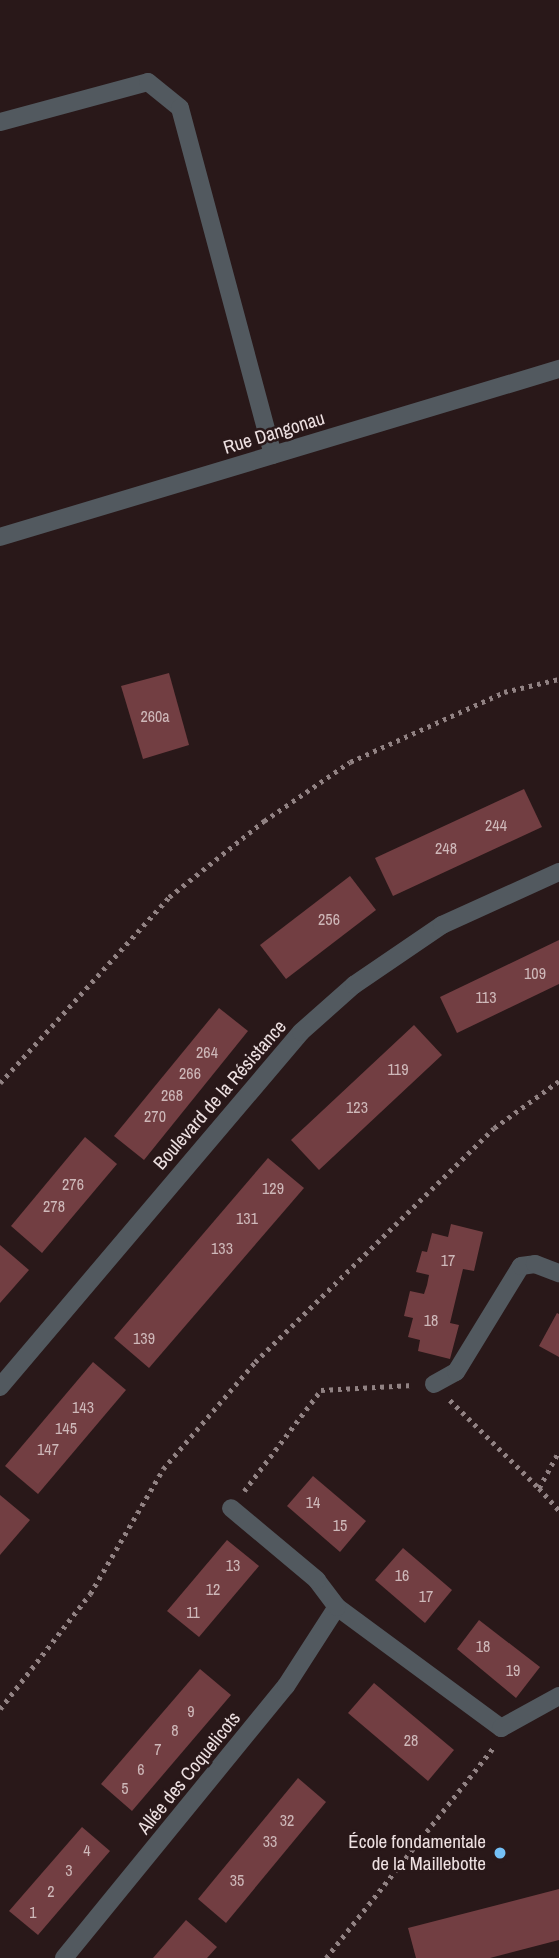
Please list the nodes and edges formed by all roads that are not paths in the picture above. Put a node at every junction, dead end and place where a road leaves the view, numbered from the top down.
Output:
1 (0, 122) edge
2 (559, 369) edge
3 (274, 455) junction
4 (0, 537) edge
5 (559, 872) edge
6 (559, 1273) edge
7 (434, 1384) road end
8 (0, 1387) edge
9 (231, 1508) road end
10 (337, 1607) junction
11 (559, 1696) edge
12 (64, 1958) edge

1 - 3 street
2 - 3 street, Rue Dangonau
3 - 4 street, Rue Dangonau
5 - 8 street, Boulevard de la Résistance
6 - 7 street
9 - 10 street
10 - 11 street
10 - 12 street, Allée des Coquelicots

